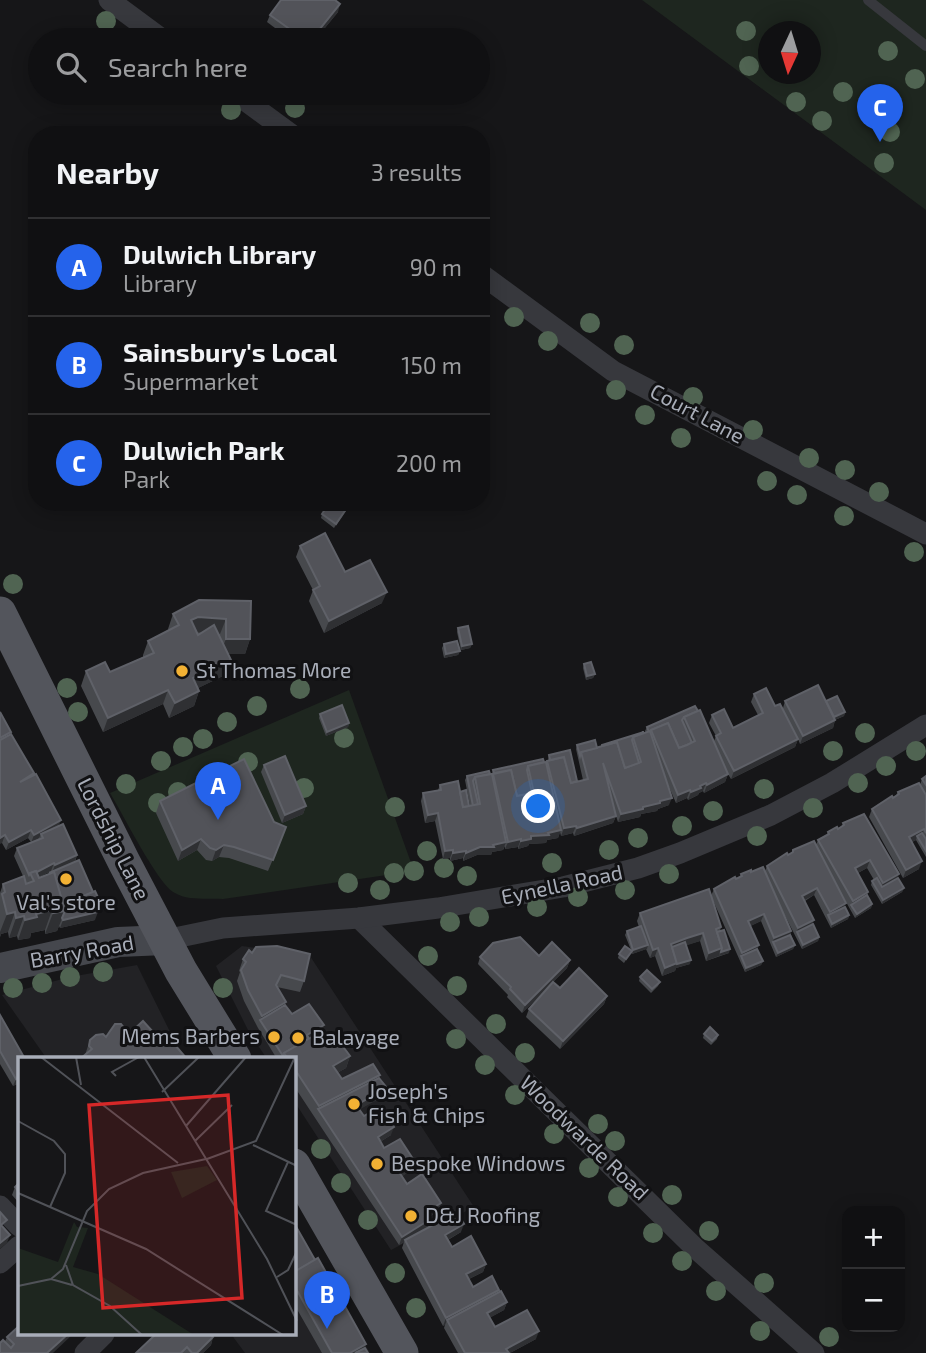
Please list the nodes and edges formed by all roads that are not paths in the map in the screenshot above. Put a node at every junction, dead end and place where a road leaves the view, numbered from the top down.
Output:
1 (109, 0) edge
2 (868, 0) edge
3 (147, 28) edge
4 (926, 46) edge
5 (251, 105) edge
6 (280, 126) edge
7 (490, 281) edge
8 (926, 534) edge
9 (0, 614) edge
10 (926, 725) edge
11 (359, 918) junction
12 (165, 940) junction
13 (0, 968) edge
14 (234, 1057) edge
15 (296, 1169) edge
16 (0, 1206) edge
17 (18, 1225) edge
18 (18, 1247) edge
19 (0, 1263) edge
20 (102, 1336) edge
21 (85, 1353) edge
22 (401, 1353) edge
23 (814, 1353) edge

1 - 3 street
2 - 4 lane
5 - 6 street
7 - 8 street, Court Lane
9 - 12 main road, Lordship Lane
10 - 11 street, Eynella Road
11 - 12 street, Eynella Road
11 - 23 street, Woodwarde Road
12 - 13 main road, Barry Road
12 - 14 main road, Lordship Lane
15 - 22 main road
16 - 17 street
18 - 19 street
20 - 21 street

